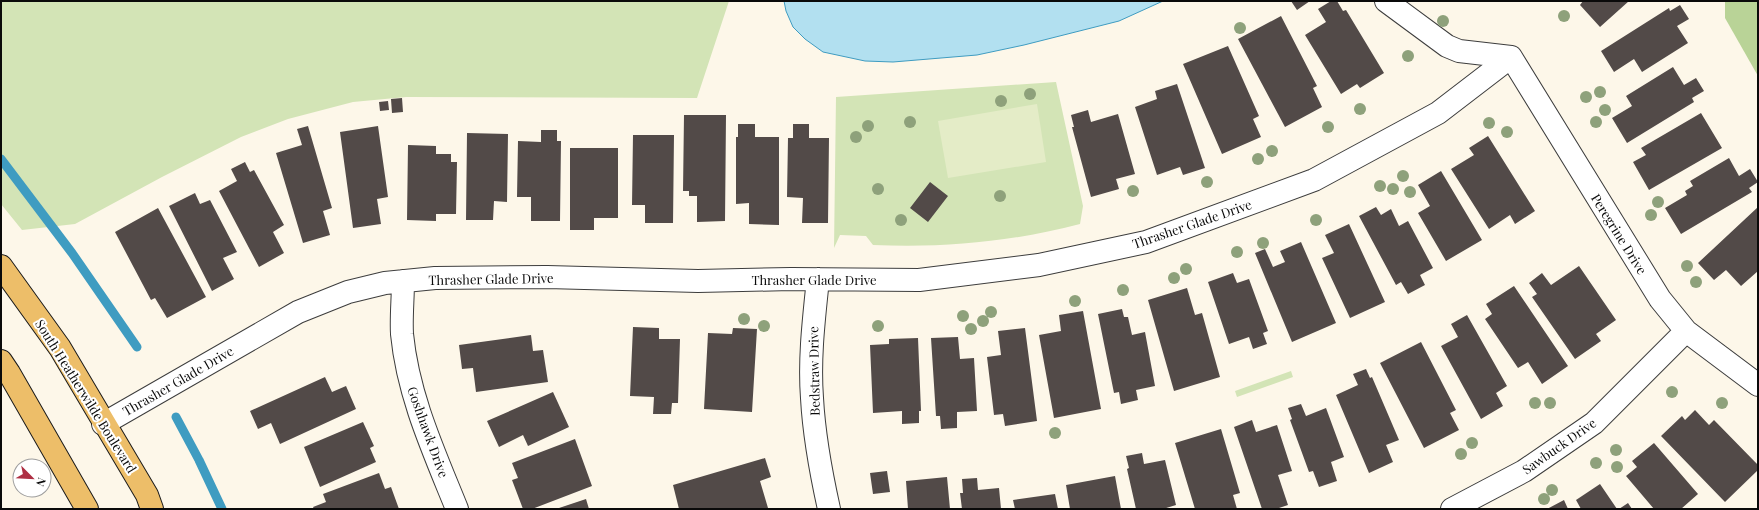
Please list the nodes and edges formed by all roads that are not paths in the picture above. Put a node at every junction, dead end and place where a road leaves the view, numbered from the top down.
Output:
1 (1386, 1) edge
2 (1511, 57) junction
3 (1, 266) edge
4 (818, 279) junction
5 (403, 281) junction
6 (1686, 331) junction
7 (1, 361) edge
8 (1758, 385) edge
9 (103, 424) junction
10 (86, 509) edge
11 (152, 509) edge
12 (457, 509) edge
13 (830, 509) edge
14 (1452, 509) edge

1 - 2 street
2 - 4 street, Thrasher Glade Drive
2 - 6 street, Peregrine Drive
3 - 9 main road, South Heatherwilde Boulevard
4 - 5 street, Thrasher Glade Drive
4 - 13 street, Bedstraw Drive
5 - 9 street, Thrasher Glade Drive
5 - 12 street, Goshhawk Drive
6 - 8 street, Peregrine Drive
6 - 14 street, Sawbuck Drive
7 - 10 main road
9 - 11 main road, South Heatherwilde Boulevard

